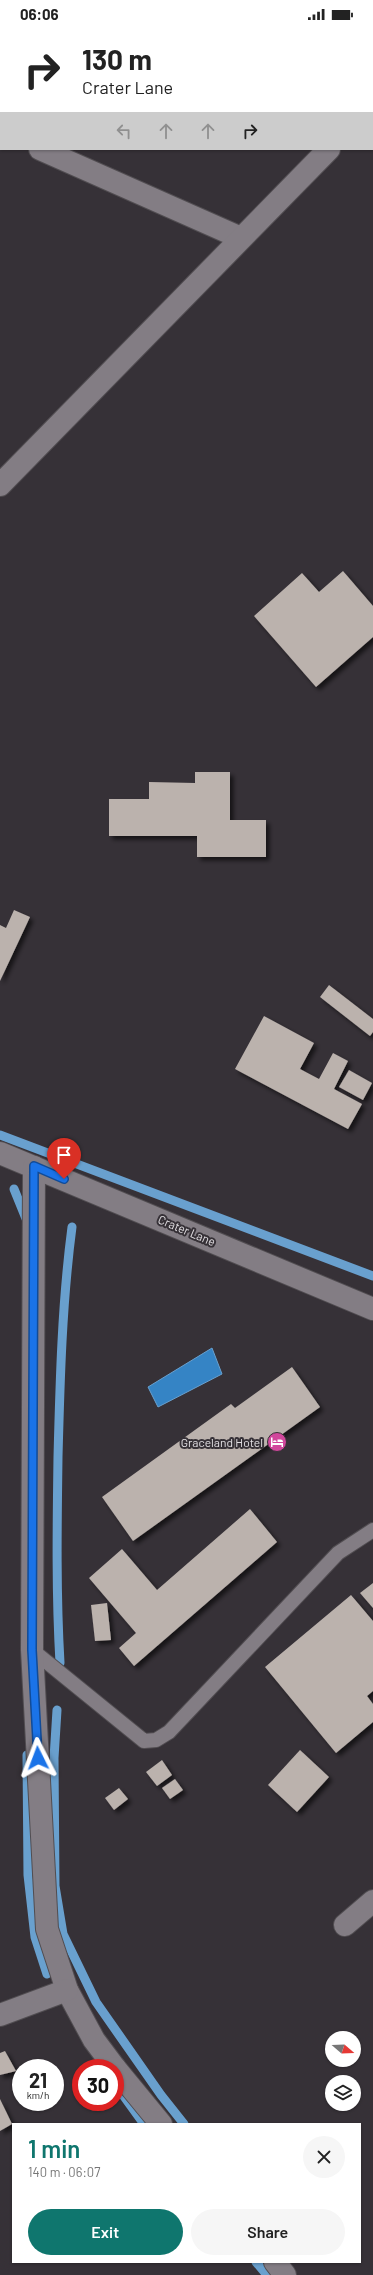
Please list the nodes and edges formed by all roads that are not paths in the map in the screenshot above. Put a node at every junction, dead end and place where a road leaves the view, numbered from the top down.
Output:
1 (42, 150) edge
2 (327, 150) edge
3 (241, 238) junction
4 (0, 484) edge
5 (0, 1153) edge
6 (34, 1166) junction
7 (373, 1309) edge
8 (373, 1530) edge
9 (32, 1650) junction
10 (373, 1902) edge
11 (345, 1925) dead end
12 (67, 1990) junction
13 (0, 2015) edge
14 (108, 2059) edge
15 (124, 2079) edge
16 (160, 2123) edge
17 (275, 2263) edge
18 (285, 2275) edge

1 - 3 street
2 - 3 street
3 - 4 street
5 - 6 street, Crater Lane
6 - 7 street, Crater Lane
6 - 9 street
8 - 9 lane
9 - 12 street
10 - 11 street
12 - 13 street
12 - 14 street
15 - 16 street
17 - 18 street

